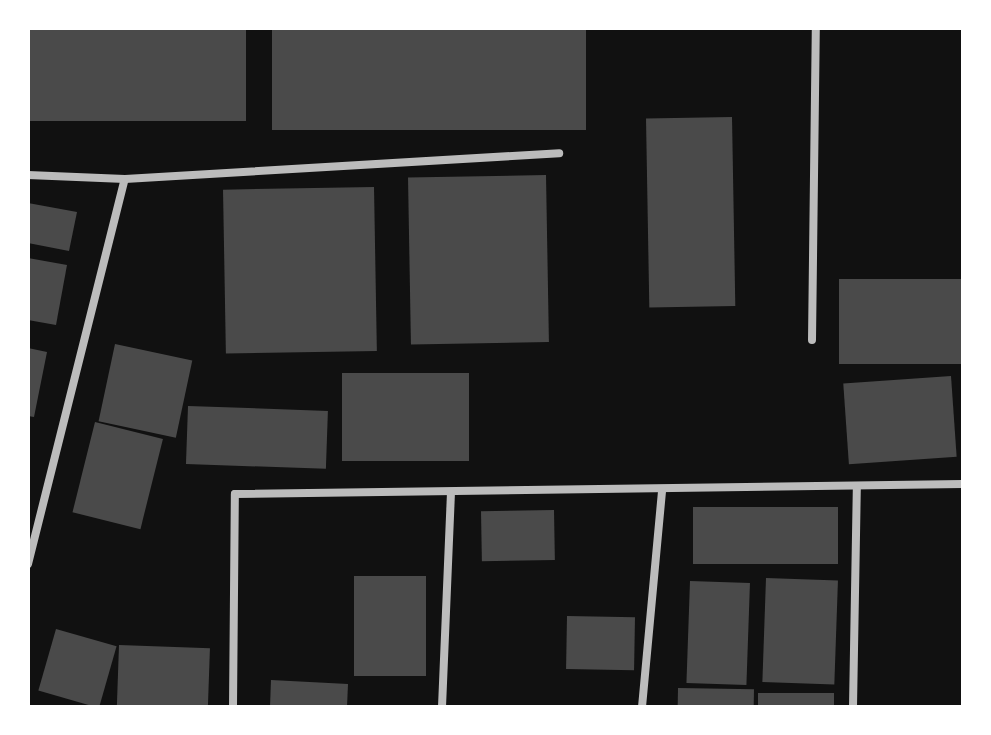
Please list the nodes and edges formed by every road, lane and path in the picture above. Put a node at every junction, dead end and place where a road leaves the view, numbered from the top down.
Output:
1 (816, 28) edge
2 (559, 153) dead end
3 (28, 175) edge
4 (125, 179) junction
5 (812, 340) dead end
6 (963, 484) edge
7 (857, 487) junction
8 (662, 490) junction
9 (451, 492) junction
10 (28, 564) edge
11 (233, 707) edge
12 (442, 707) edge
13 (642, 707) edge
14 (853, 707) edge

1 - 5 street
2 - 4 street
3 - 4 street
4 - 10 street
6 - 7 street
7 - 8 street
7 - 14 street
8 - 9 street
8 - 13 street
9 - 11 street
9 - 12 street

